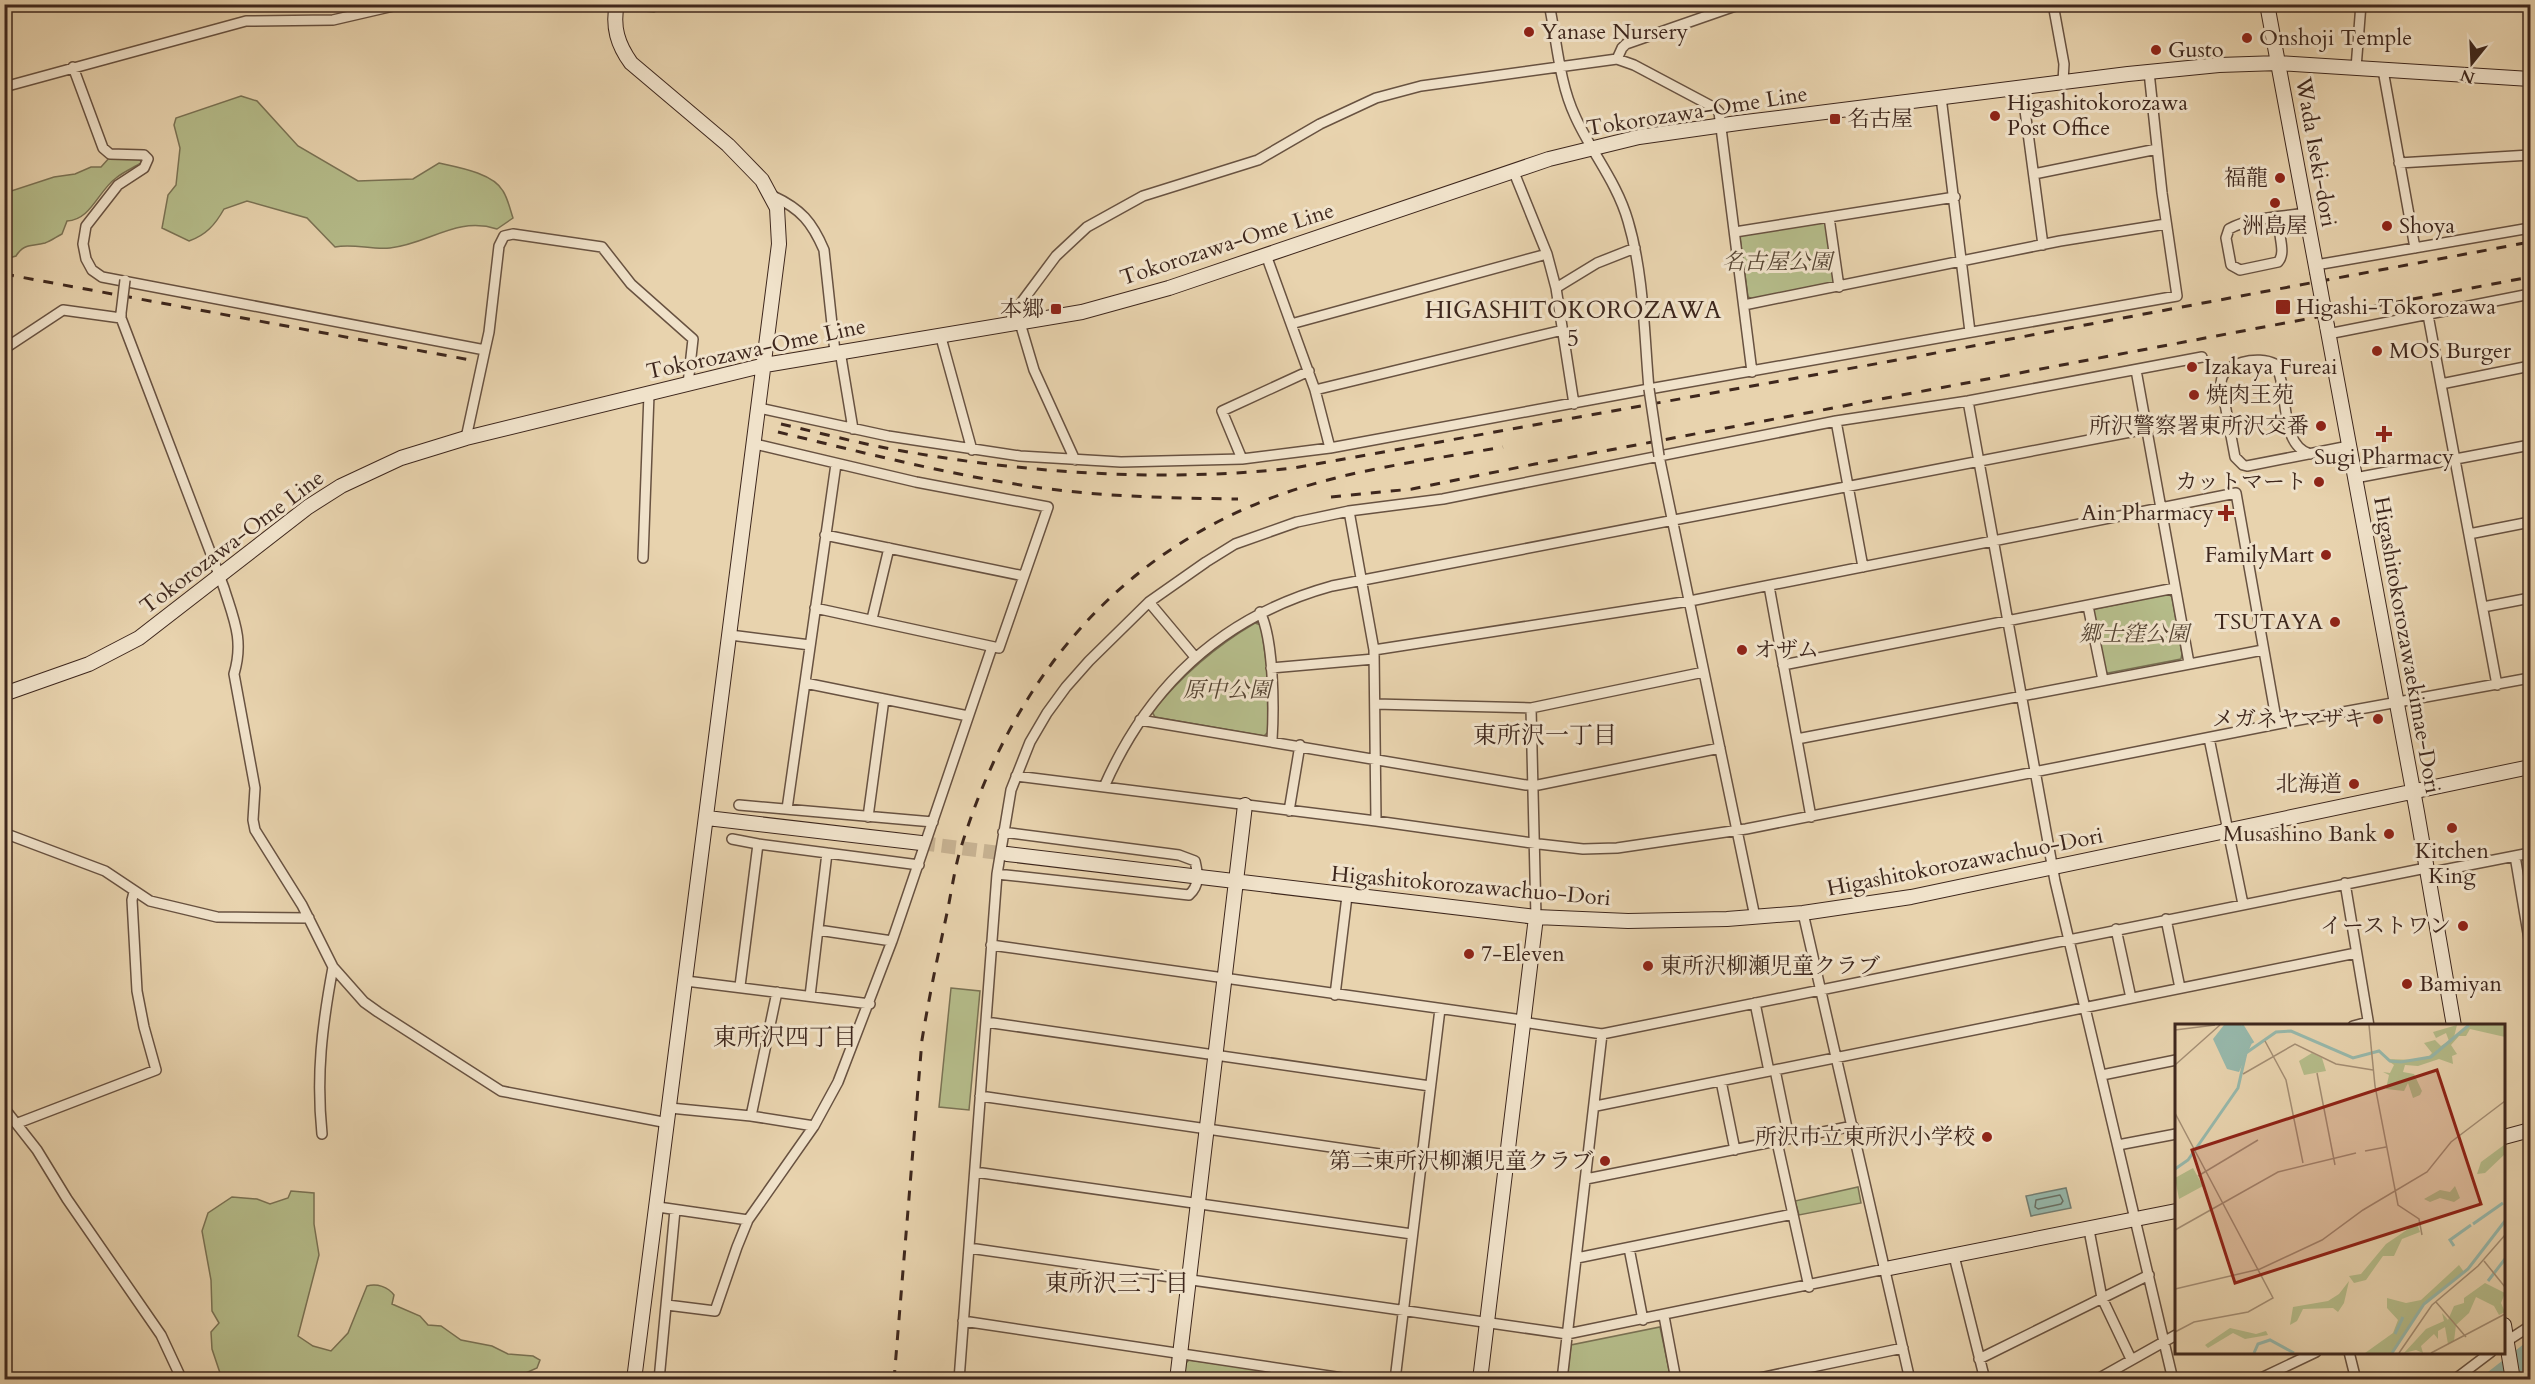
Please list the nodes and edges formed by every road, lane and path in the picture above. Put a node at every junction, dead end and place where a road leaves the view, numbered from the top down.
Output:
1 (402, 4) edge
2 (616, 4) edge
3 (1550, 4) edge
4 (1741, 4) edge
5 (2052, 4) edge
6 (2268, 4) edge
7 (2361, 4) edge
8 (1617, 59) junction
9 (2279, 63) junction
10 (73, 67) junction
11 (1562, 68) junction
12 (2356, 68) junction
13 (2383, 70) junction
14 (2149, 72) junction
15 (2530, 80) edge
16 (2063, 82) junction
17 (4, 87) edge
18 (2022, 87) junction
19 (1941, 97) junction
20 (1721, 125) junction
21 (1591, 147) junction
22 (2157, 149) junction
23 (2530, 155) edge
24 (2399, 163) junction
25 (1513, 170) junction
26 (2034, 174) junction
27 (773, 196) junction
28 (1954, 197) junction
29 (2300, 214) junction
30 (1829, 217) junction
31 (2166, 224) junction
32 (2530, 228) edge
33 (1735, 232) junction
34 (2043, 245) junction
35 (2415, 248) junction
36 (1635, 249) junction
37 (1547, 254) junction
38 (1266, 255) junction
39 (1962, 262) junction
40 (2317, 268) junction
41 (125, 280) junction
42 (1839, 287) junction
43 (1556, 288) junction
44 (2530, 294) edge
45 (1744, 305) junction
46 (121, 315) junction
47 (2428, 315) junction
48 (1015, 324) junction
49 (1291, 324) junction
50 (1563, 330) junction
51 (2328, 330) junction
52 (1970, 332) junction
53 (940, 334) junction
54 (4, 350) edge
55 (485, 350) junction
56 (837, 351) junction
57 (2202, 357) dead end
58 (765, 365) junction
59 (2530, 366) edge
60 (2136, 370) junction
61 (1309, 372) junction
62 (1752, 372) junction
63 (688, 384) junction
64 (2441, 384) junction
65 (1649, 389) junction
66 (1315, 390) junction
67 (649, 394) junction
68 (1968, 401) junction
69 (1574, 404) junction
70 (759, 408) junction
71 (1836, 421) junction
72 (853, 429) junction
73 (2146, 429) junction
74 (466, 438) junction
75 (755, 444) junction
76 (2530, 445) edge
77 (2349, 446) junction
78 (1330, 448) junction
79 (972, 450) junction
80 (2310, 454) junction
81 (1659, 456) junction
82 (1242, 459) junction
83 (2455, 459) junction
84 (1076, 460) junction
85 (1977, 460) junction
86 (836, 464) junction
87 (2355, 478) junction
88 (1849, 485) junction
89 (2160, 509) junction
90 (1349, 511) junction
91 (1673, 519) junction
92 (2530, 522) edge
93 (825, 534) junction
94 (2469, 534) junction
95 (1992, 542) junction
96 (889, 548) junction
97 (643, 558) dead end
98 (1863, 567) junction
99 (1024, 576) junction
100 (218, 577) junction
101 (1362, 581) junction
102 (1769, 586) junction
103 (2175, 588) junction
104 (2530, 598) edge
105 (1690, 601) junction
106 (1149, 602) junction
107 (2088, 606) junction
108 (2483, 607) junction
109 (815, 608) junction
110 (1260, 612) junction
111 (872, 619) junction
112 (2007, 622) junction
113 (730, 635) junction
114 (810, 645) junction
115 (992, 647) junction
116 (2263, 650) junction
117 (1374, 654) junction
118 (1195, 657) junction
119 (2189, 663) junction
120 (1783, 664) junction
121 (1271, 668) junction
122 (1704, 672) junction
123 (2530, 678) edge
124 (2103, 680) junction
125 (805, 683) junction
126 (2497, 685) junction
127 (6, 689) edge
128 (2020, 695) junction
129 (884, 699) junction
130 (2396, 702) junction
131 (1374, 704) junction
132 (1531, 708) junction
133 (968, 716) junction
134 (1140, 720) junction
135 (2277, 724) junction
136 (2209, 738) junction
137 (1797, 739) junction
138 (1272, 740) junction
139 (1300, 746) junction
140 (1720, 748) junction
141 (1375, 758) junction
142 (2530, 767) edge
143 (2035, 773) junction
144 (1016, 776) junction
145 (1532, 785) junction
146 (1104, 787) junction
147 (2413, 792) junction
148 (739, 805) dead end
149 (1245, 805) junction
150 (787, 809) junction
151 (1289, 812) junction
152 (868, 817) junction
153 (1811, 817) junction
154 (707, 818) junction
155 (1376, 821) junction
156 (933, 822) junction
157 (1737, 831) junction
158 (2228, 831) junction
159 (1003, 832) junction
160 (4, 833) edge
161 (732, 839) dead end
162 (759, 843) junction
163 (921, 843) tunnel mouth
164 (1534, 844) junction
165 (827, 853) junction
166 (2530, 853) edge
167 (1006, 854) tunnel mouth
168 (2515, 856) junction
169 (919, 865) junction
170 (2053, 867) junction
171 (2427, 870) junction
172 (997, 874) junction
173 (1198, 877) junction
174 (1236, 882) junction
175 (2344, 883) junction
176 (134, 892) junction
177 (1347, 896) junction
178 (2243, 904) junction
179 (1803, 912) junction
180 (1536, 917) junction
181 (1755, 917) junction
182 (309, 918) junction
183 (2166, 919) junction
184 (2529, 925) edge
185 (2116, 929) junction
186 (818, 930) junction
187 (2070, 938) junction
188 (892, 941) junction
189 (991, 945) junction
190 (2530, 945) edge
191 (2356, 953) junction
192 (333, 967) junction
193 (1224, 980) junction
194 (686, 981) junction
195 (740, 986) junction
196 (2180, 988) junction
197 (1821, 990) junction
198 (777, 992) junction
199 (1335, 995) junction
200 (810, 996) junction
201 (2131, 998) junction
202 (1755, 1003) junction
203 (870, 1004) junction
204 (2086, 1007) junction
205 (1440, 1009) junction
206 (1522, 1021) junction
207 (986, 1022) junction
208 (2368, 1024) edge
209 (2454, 1024) edge
210 (1602, 1034) junction
211 (1216, 1055) junction
212 (1837, 1058) junction
213 (2175, 1060) edge
214 (1772, 1070) junction
215 (2102, 1075) junction
216 (1721, 1081) junction
217 (1430, 1086) junction
218 (980, 1096) junction
219 (1596, 1106) junction
220 (4, 1108) edge
221 (670, 1108) junction
222 (751, 1116) junction
223 (18, 1123) junction
224 (668, 1123) junction
225 (814, 1126) junction
226 (1853, 1126) junction
227 (1207, 1129) junction
228 (2530, 1130) edge
229 (322, 1134) dead end
230 (2175, 1134) edge
231 (2505, 1137) edge
232 (1789, 1138) junction
233 (1777, 1142) junction
234 (2118, 1145) junction
235 (1735, 1150) junction
236 (1421, 1160) junction
237 (975, 1172) junction
238 (1586, 1179) junction
239 (1198, 1202) junction
240 (658, 1207) junction
241 (675, 1210) junction
242 (2175, 1211) edge
243 (1793, 1214) junction
244 (748, 1220) junction
245 (2136, 1220) junction
246 (2089, 1230) junction
247 (1412, 1234) junction
248 (969, 1248) junction
249 (1629, 1248) junction
250 (1954, 1256) junction
251 (1577, 1258) junction
252 (1885, 1269) junction
253 (2149, 1275) junction
254 (1188, 1279) junction
255 (1809, 1287) junction
256 (2102, 1298) junction
257 (667, 1305) junction
258 (1403, 1311) junction
259 (1664, 1316) junction
260 (1643, 1320) junction
261 (963, 1321) junction
262 (1487, 1323) junction
263 (2530, 1326) edge
264 (1567, 1334) junction
265 (2175, 1335) edge
266 (2164, 1340) junction
267 (2506, 1345) edge
268 (1903, 1348) junction
269 (1180, 1352) junction
270 (2314, 1354) edge
271 (2349, 1354) edge
272 (2490, 1354) edge
273 (1979, 1359) junction
274 (2131, 1359) junction
275 (1274, 1368) junction
276 (2513, 1379) edge
277 (182, 1380) edge
278 (634, 1380) edge
279 (659, 1380) edge
280 (959, 1380) edge
281 (1177, 1380) edge
282 (1273, 1380) edge
283 (1356, 1380) edge
284 (1395, 1380) edge
285 (1480, 1380) edge
286 (1562, 1380) edge
287 (1676, 1380) edge
288 (1750, 1380) edge
289 (1910, 1380) edge
290 (1985, 1380) edge
291 (2096, 1380) edge
292 (2173, 1380) edge
293 (2257, 1380) edge
294 (2356, 1380) edge
295 (2454, 1380) edge

1 - 10 street
2 - 27 street
3 - 11 street
4 - 8 street
5 - 16 street
6 - 9 street, Wada Iseki-dori
7 - 12 street
8 - 11 street
8 - 20 street
9 - 12 street, Tokorozawa-Ome Line
9 - 14 street, Tokorozawa-Ome Line
9 - 29 street, Wada Iseki-dori
10 - 17 street
10 - 41 street
11 - 21 street
11 - 48 street
12 - 13 street, Tokorozawa-Ome Line
13 - 15 street, Tokorozawa-Ome Line
13 - 24 street
14 - 16 street, Tokorozawa-Ome Line
14 - 22 street
16 - 18 street, Tokorozawa-Ome Line
18 - 19 street, Tokorozawa-Ome Line
18 - 26 street
19 - 20 street, Tokorozawa-Ome Line
19 - 28 street
20 - 21 street, Tokorozawa-Ome Line
20 - 33 street
21 - 25 street, Tokorozawa-Ome Line
21 - 36 street
22 - 26 street
22 - 31 street
23 - 24 street
24 - 35 street
25 - 37 street
25 - 38 street, Tokorozawa-Ome Line
26 - 34 street
27 - 56 street
27 - 58 street
28 - 30 street
28 - 39 street
29 - 29 street
29 - 40 street, Wada Iseki-dori
30 - 33 street
30 - 42 street
31 - 34 street
31 - 52 street
32 - 35 street
33 - 45 street
34 - 39 street
35 - 40 street
36 - 43 street
36 - 65 street
37 - 43 street
37 - 49 street
38 - 48 street, Tokorozawa-Ome Line
38 - 49 street
39 - 42 street
39 - 52 street
40 - 51 street, Higashitokorozawaekimae-Dori, bridge
41 - 46 street, bridge
41 - 55 street
42 - 45 street
43 - 50 street
44 - 47 street
45 - 62 street
46 - 54 street
46 - 100 street
47 - 51 street
47 - 64 street
48 - 53 street, Tokorozawa-Ome Line
48 - 84 street
49 - 61 street
50 - 66 street
50 - 69 street
51 - 77 street, Higashitokorozawaekimae-Dori
52 - 62 street
53 - 56 street, Tokorozawa-Ome Line
53 - 79 street
55 - 63 street
55 - 74 street
56 - 58 street, Tokorozawa-Ome Line
56 - 72 street
57 - 60 street
58 - 63 street, Tokorozawa-Ome Line
58 - 70 street
59 - 64 street
60 - 68 street
60 - 73 street
61 - 66 street
61 - 82 street
62 - 65 street
63 - 67 street, Tokorozawa-Ome Line
64 - 83 street
65 - 69 street
65 - 81 street, bridge
66 - 78 street
67 - 74 street, Tokorozawa-Ome Line
67 - 97 street
68 - 71 street
68 - 85 street
69 - 78 street
70 - 72 street
70 - 75 street
71 - 81 street
71 - 88 street
72 - 79 street
73 - 85 street
73 - 89 street
74 - 100 street, Tokorozawa-Ome Line
75 - 86 street
75 - 113 street
76 - 83 street
77 - 80 street
77 - 87 street, Higashitokorozawaekimae-Dori
78 - 82 street
79 - 84 street
80 - 80 street
81 - 90 street
81 - 91 street
82 - 84 street
83 - 87 street
83 - 94 street
85 - 88 street
85 - 95 street
86 - 93 street
86 - 99 street
87 - 130 street, Higashitokorozawaekimae-Dori
88 - 91 street
88 - 98 street
89 - 95 street
89 - 103 street
89 - 116 street
90 - 101 street
90 - 106 street
91 - 101 street
91 - 105 street
92 - 94 street
93 - 96 street
93 - 109 street
94 - 108 street
95 - 98 street
95 - 112 street
96 - 99 street
96 - 111 street
98 - 102 street
99 - 115 street
100 - 127 street, Tokorozawa-Ome Line
100 - 182 street
101 - 110 street
101 - 117 street
102 - 105 street
102 - 120 street
103 - 107 street
103 - 119 street
104 - 108 street
105 - 117 street
105 - 122 street
106 - 118 street
106 - 144 street
107 - 112 street
107 - 124 street
108 - 126 street
109 - 111 street
109 - 114 street
110 - 118 street
110 - 121 street
111 - 115 street
112 - 120 street
112 - 128 street
113 - 114 street
113 - 154 street
114 - 125 street
115 - 133 street
116 - 119 street
116 - 135 street
117 - 121 street
117 - 131 street
118 - 134 street
119 - 124 street
120 - 137 street
121 - 138 street
122 - 132 street
122 - 140 street
123 - 126 street
124 - 128 street
125 - 129 street
125 - 150 street
126 - 130 street
128 - 137 street
128 - 143 street
129 - 133 street
129 - 152 street
130 - 135 street
130 - 147 street, Higashitokorozawaekimae-Dori
131 - 132 street
131 - 141 street
132 - 145 street
133 - 156 street
134 - 138 street
134 - 146 street
135 - 136 street
136 - 143 street
136 - 158 street
137 - 153 street
138 - 139 street
139 - 141 street
139 - 151 street
140 - 145 street
140 - 157 street
141 - 145 street
141 - 155 street
142 - 147 street, Higashitokorozawachuo-Dori
143 - 153 street
143 - 170 street
144 - 146 street
144 - 159 street
145 - 164 street
146 - 149 street
147 - 158 street, Higashitokorozawachuo-Dori
147 - 171 street, Higashitokorozawaekimae-Dori
148 - 150 street
149 - 151 street
149 - 174 street
150 - 152 street
151 - 155 street
152 - 156 street
153 - 157 street
154 - 163 street
154 - 194 street
155 - 164 street
156 - 169 street
157 - 164 street
157 - 181 street
158 - 170 street, Higashitokorozawachuo-Dori
158 - 178 street
159 - 172 street
159 - 173 street
160 - 176 street
161 - 162 street
162 - 165 street
162 - 195 street
164 - 180 street
165 - 169 street
165 - 186 street
166 - 168 street
167 - 173 street, Higashitokorozawachuo-Dori
168 - 171 street
168 - 184 street
169 - 188 street
170 - 179 street, Higashitokorozawachuo-Dori
170 - 187 street
171 - 175 street
171 - 209 street, Higashitokorozawaekimae-Dori
172 - 173 street
172 - 189 street
173 - 174 street, Higashitokorozawachuo-Dori
174 - 177 street, Higashitokorozawachuo-Dori
174 - 193 street
175 - 178 street
175 - 191 street
176 - 182 street
176 - 223 street
177 - 180 street, Higashitokorozawachuo-Dori
177 - 199 street
178 - 183 street
179 - 181 street, Higashitokorozawachuo-Dori
179 - 197 street
180 - 181 street, Higashitokorozawachuo-Dori
180 - 206 street
182 - 192 street
183 - 185 street
183 - 196 street
184 - 190 street
185 - 187 street
185 - 201 street
186 - 188 street
186 - 200 street
187 - 197 street
187 - 204 street
188 - 203 street
189 - 193 street
189 - 207 street
191 - 196 street
191 - 208 street
192 - 224 street
192 - 229 street
193 - 199 street
193 - 211 street
194 - 195 street
194 - 221 street
195 - 198 street
196 - 201 street
197 - 202 street
197 - 212 street
198 - 200 street
198 - 222 street
199 - 205 street
200 - 203 street
201 - 204 street
202 - 210 street
202 - 214 street
203 - 225 street
204 - 212 street
204 - 215 street
205 - 206 street
205 - 217 street
206 - 210 street
206 - 262 street
207 - 211 street
207 - 218 street
210 - 219 street
211 - 217 street
211 - 227 street
212 - 214 street
212 - 226 street
213 - 215 street
214 - 216 street
214 - 232 street
215 - 234 street
216 - 219 street
216 - 235 street
217 - 236 street
218 - 227 street
218 - 237 street
219 - 238 street
220 - 223 street
221 - 222 street
221 - 224 street
222 - 225 street
223 - 277 street
224 - 240 street
225 - 244 street
226 - 232 street
226 - 252 street
227 - 236 street
227 - 239 street
228 - 231 street
230 - 234 street
232 - 233 street
233 - 235 street
233 - 243 street
234 - 245 street
235 - 238 street
236 - 247 street
237 - 239 street
237 - 248 street
238 - 251 street
239 - 247 street
239 - 254 street
240 - 241 street
240 - 278 street
241 - 244 street
241 - 257 street
242 - 245 street
243 - 249 street
243 - 255 street
244 - 257 street
245 - 246 street
245 - 253 street
246 - 250 street
246 - 256 street
247 - 258 street
248 - 254 street
248 - 261 street
249 - 251 street
249 - 260 street
250 - 252 street
250 - 273 street
251 - 264 street
252 - 255 street
252 - 268 street
253 - 256 street
253 - 266 street
254 - 258 street
254 - 269 street
255 - 259 street
256 - 273 street
256 - 274 street
257 - 279 street
258 - 262 street
258 - 284 street
259 - 260 street
259 - 287 street
260 - 264 street
261 - 269 street
261 - 280 street
262 - 264 street
262 - 285 street
263 - 267 street
264 - 286 street
265 - 266 street
266 - 274 street
266 - 292 street
267 - 276 street
268 - 288 street
268 - 289 street
269 - 275 street
269 - 281 street
270 - 293 street
271 - 294 street
272 - 295 street
273 - 290 street
274 - 291 street
275 - 282 street
275 - 283 street

